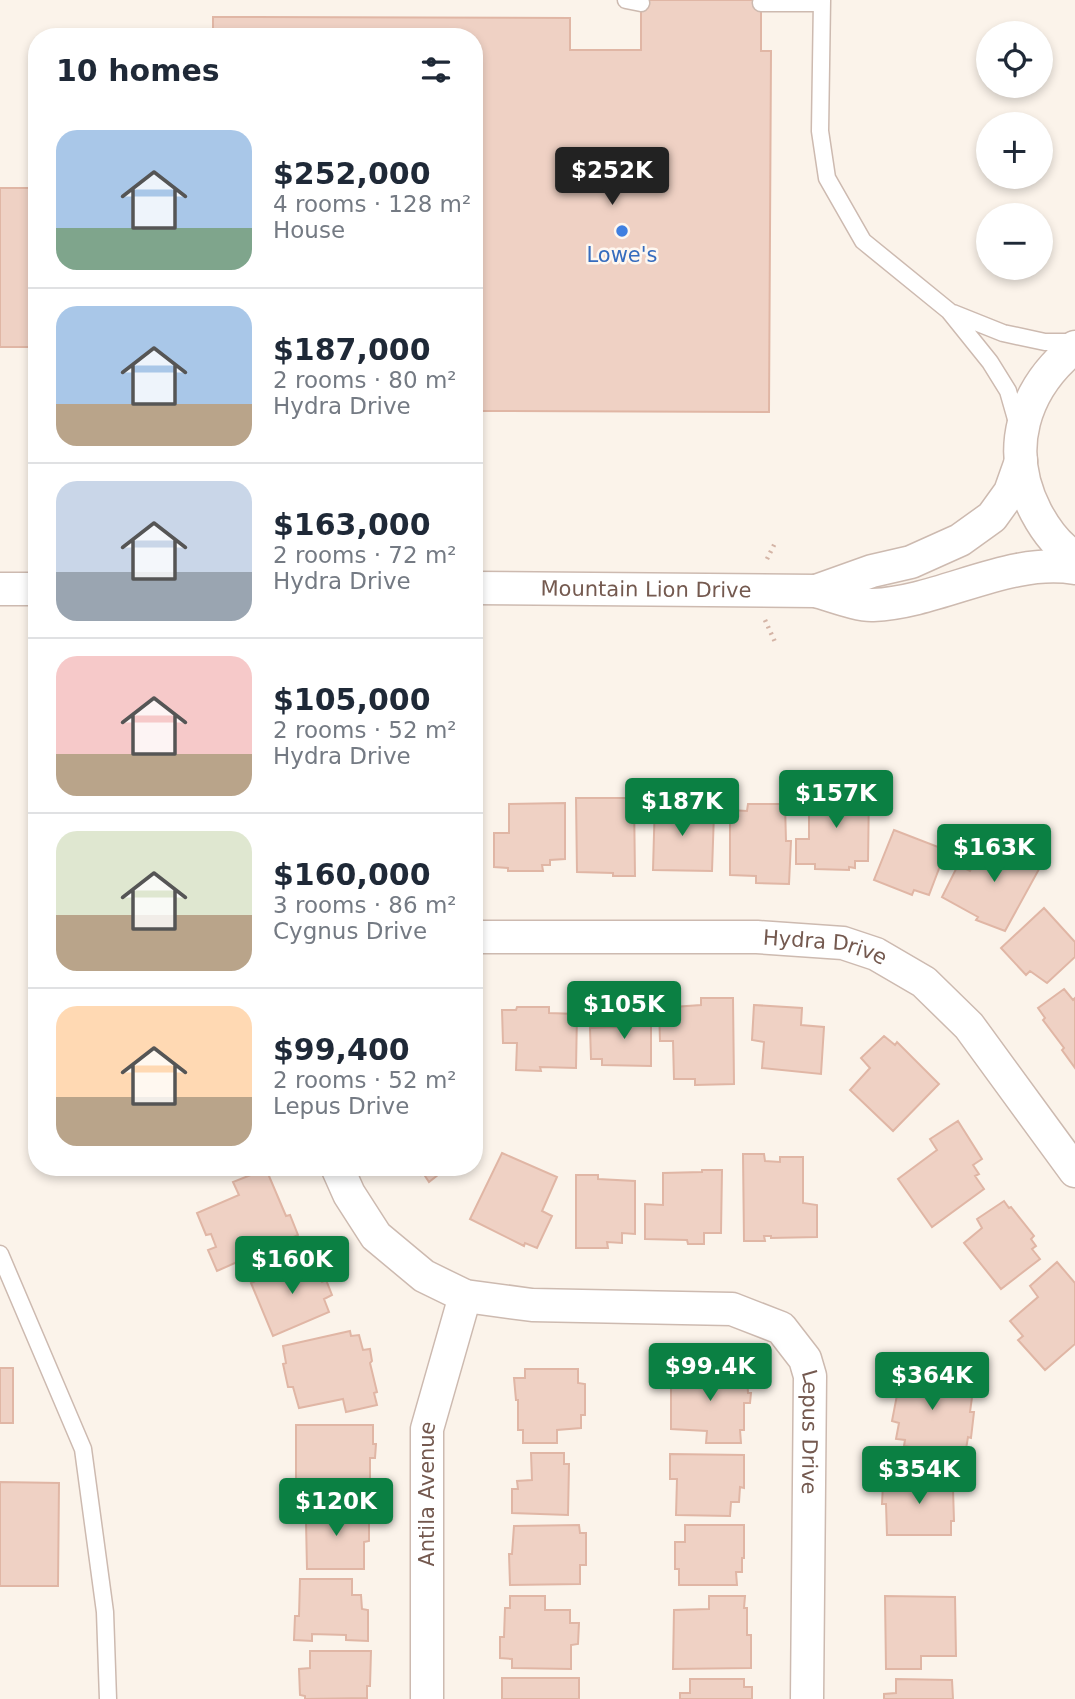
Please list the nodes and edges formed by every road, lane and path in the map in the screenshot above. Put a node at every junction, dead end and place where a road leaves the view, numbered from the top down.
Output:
1 (822, 1) edge
2 (761, 3) dead end
3 (949, 311) junction
4 (1075, 344) edge
5 (1021, 448) junction
6 (1075, 557) edge
7 (1075, 568) edge
8 (0, 589) edge
9 (28, 589) edge
10 (483, 589) edge
11 (816, 591) junction
12 (483, 937) edge
13 (1075, 1171) edge
14 (341, 1176) edge
15 (0, 1254) edge
16 (465, 1296) junction
17 (108, 1699) edge
18 (427, 1699) edge
19 (807, 1699) edge

1 - 2 lane
1 - 3 lane
3 - 4 lane
3 - 5 lane
4 - 5 street, Mountain Lion Drive
5 - 6 street
5 - 11 street, Mountain Lion Drive
7 - 11 street, Mountain Lion Drive
8 - 9 street
10 - 11 street, Mountain Lion Drive
12 - 13 street, Hydra Drive
14 - 16 street, Lepus Drive
15 - 17 lane
16 - 18 street, Antila Avenue
16 - 19 street, Lepus Drive

